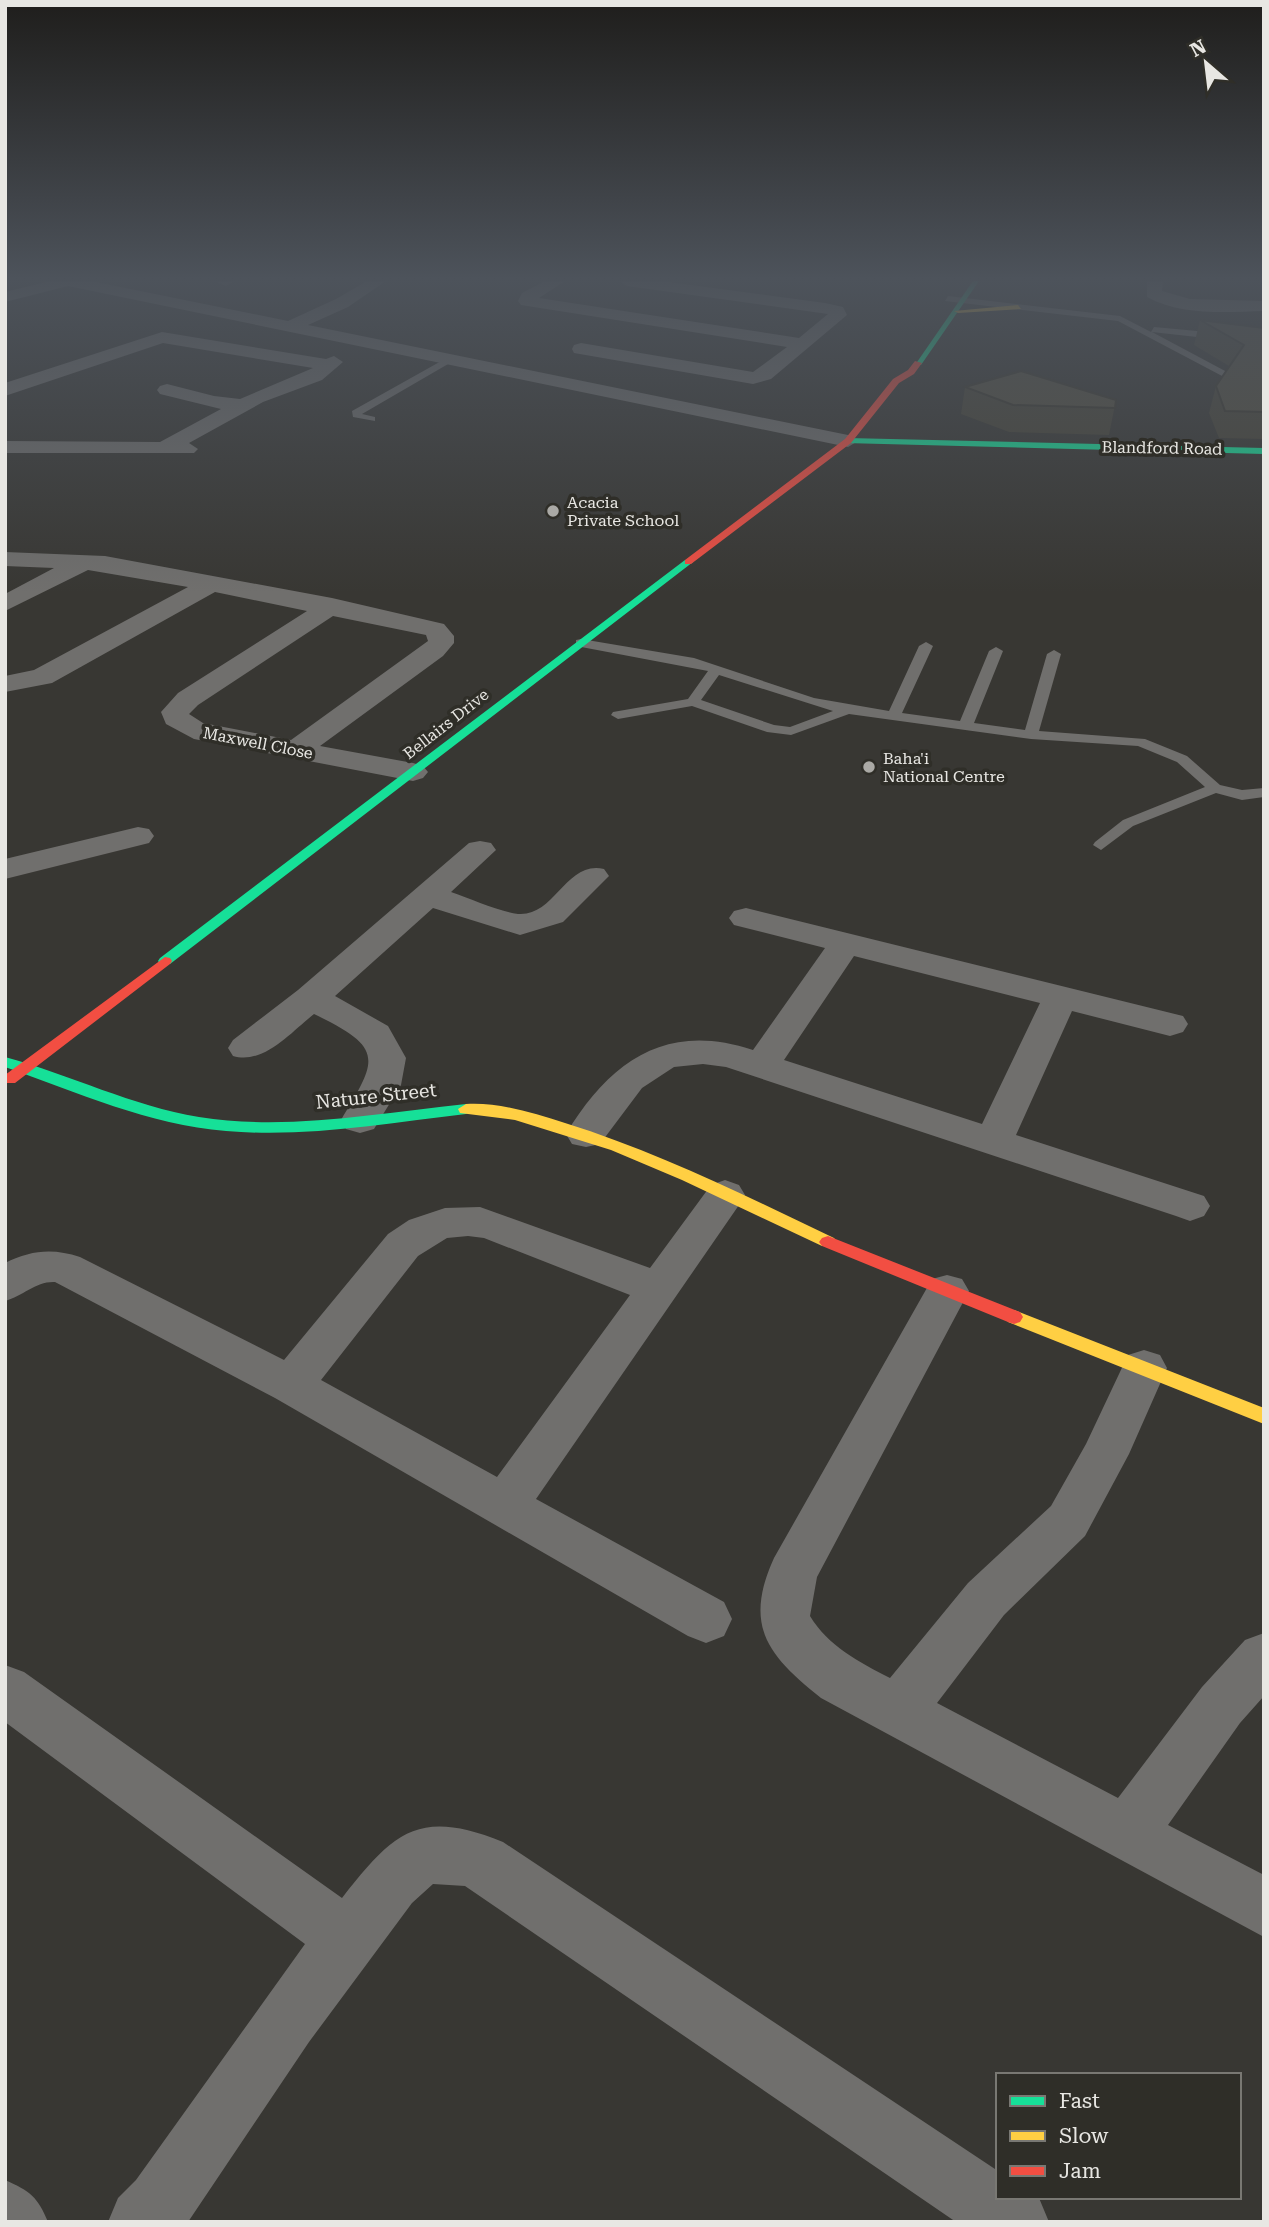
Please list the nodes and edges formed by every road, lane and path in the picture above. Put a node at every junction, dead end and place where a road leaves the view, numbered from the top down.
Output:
1 (293, 385) edge
2 (405, 385) edge
3 (582, 385) edge
4 (893, 385) edge
5 (167, 390) dead end
6 (882, 397) junction
7 (243, 405) junction
8 (371, 419) dead end
9 (848, 441) junction
10 (950, 443) junction
11 (5, 447) edge
12 (163, 449) junction
13 (214, 449) dead end
14 (1264, 451) edge
15 (5, 559) edge
16 (86, 561) junction
17 (212, 584) junction
18 (5, 604) edge
19 (332, 606) junction
20 (581, 643) junction
21 (926, 646) dead end
22 (996, 652) dead end
23 (1054, 654) dead end
24 (717, 668) junction
25 (5, 684) edge
26 (693, 702) junction
27 (848, 710) junction
28 (618, 715) dead end
29 (893, 718) junction
30 (965, 727) junction
31 (1031, 735) junction
32 (297, 749) junction
33 (413, 772) junction
34 (1216, 788) junction
35 (1264, 792) edge
36 (138, 836) dead end
37 (1101, 845) dead end
38 (480, 850) dead end
39 (5, 869) edge
40 (593, 876) dead end
41 (429, 896) junction
42 (746, 918) dead end
43 (846, 943) junction
44 (1059, 997) junction
45 (311, 998) junction
46 (1170, 1024) dead end
47 (246, 1048) dead end
48 (5, 1062) edge
49 (761, 1065) junction
50 (25, 1068) junction
51 (5, 1083) edge
52 (360, 1120) junction
53 (586, 1134) junction
54 (994, 1141) junction
55 (724, 1195) junction
56 (1189, 1206) dead end
57 (5, 1285) edge
58 (658, 1288) junction
59 (947, 1291) junction
60 (1144, 1368) junction
61 (291, 1385) junction
62 (1264, 1416) edge
63 (503, 1507) junction
64 (706, 1619) dead end
65 (1264, 1657) edge
66 (5, 1690) edge
67 (898, 1710) junction
68 (1126, 1833) junction
69 (1264, 1907) edge
70 (348, 1938) junction
71 (5, 2214) edge
72 (14, 2222) edge
73 (142, 2222) edge
74 (1014, 2222) edge

1 - 7 street
2 - 8 lane
3 - 9 street, Blandford Road
4 - 6 street, Bellairs Drive
5 - 7 street
6 - 9 street, Bellairs Drive
6 - 10 street
7 - 12 street
9 - 10 street, Blandford Road
9 - 20 street, Bellairs Drive
10 - 14 street, Blandford Road
11 - 12 street
12 - 13 street
15 - 16 street
16 - 17 street
16 - 18 street
17 - 19 street
17 - 25 street
19 - 32 street
19 - 32 street, Maxwell Close
20 - 24 lane
20 - 33 street, Bellairs Drive
21 - 29 lane
22 - 30 lane
23 - 31 lane
24 - 26 lane
24 - 27 lane
26 - 27 lane
26 - 28 lane
27 - 29 lane
29 - 30 lane
30 - 31 lane
31 - 34 lane
32 - 33 street, Maxwell Close
33 - 50 street, Bellairs Drive
34 - 35 lane
34 - 37 lane
36 - 39 street
38 - 41 street
40 - 41 street
41 - 45 street
42 - 43 street
43 - 44 street
43 - 49 street
44 - 46 street
44 - 54 street
45 - 47 street
45 - 52 street
48 - 50 street, Nature Street
49 - 53 street
49 - 54 street
50 - 51 street, Bellairs Drive
50 - 52 street, Nature Street
52 - 53 street, Nature Street
53 - 55 street, Nature Street
54 - 56 street
55 - 58 street
55 - 59 street, Nature Street
57 - 61 street
58 - 61 street
58 - 63 street
59 - 60 street, Nature Street
59 - 67 street
60 - 62 street, Nature Street
60 - 67 street
61 - 63 street
63 - 64 street
65 - 68 street
66 - 70 street
67 - 68 street
68 - 69 street
70 - 73 street
70 - 74 street
71 - 72 street

